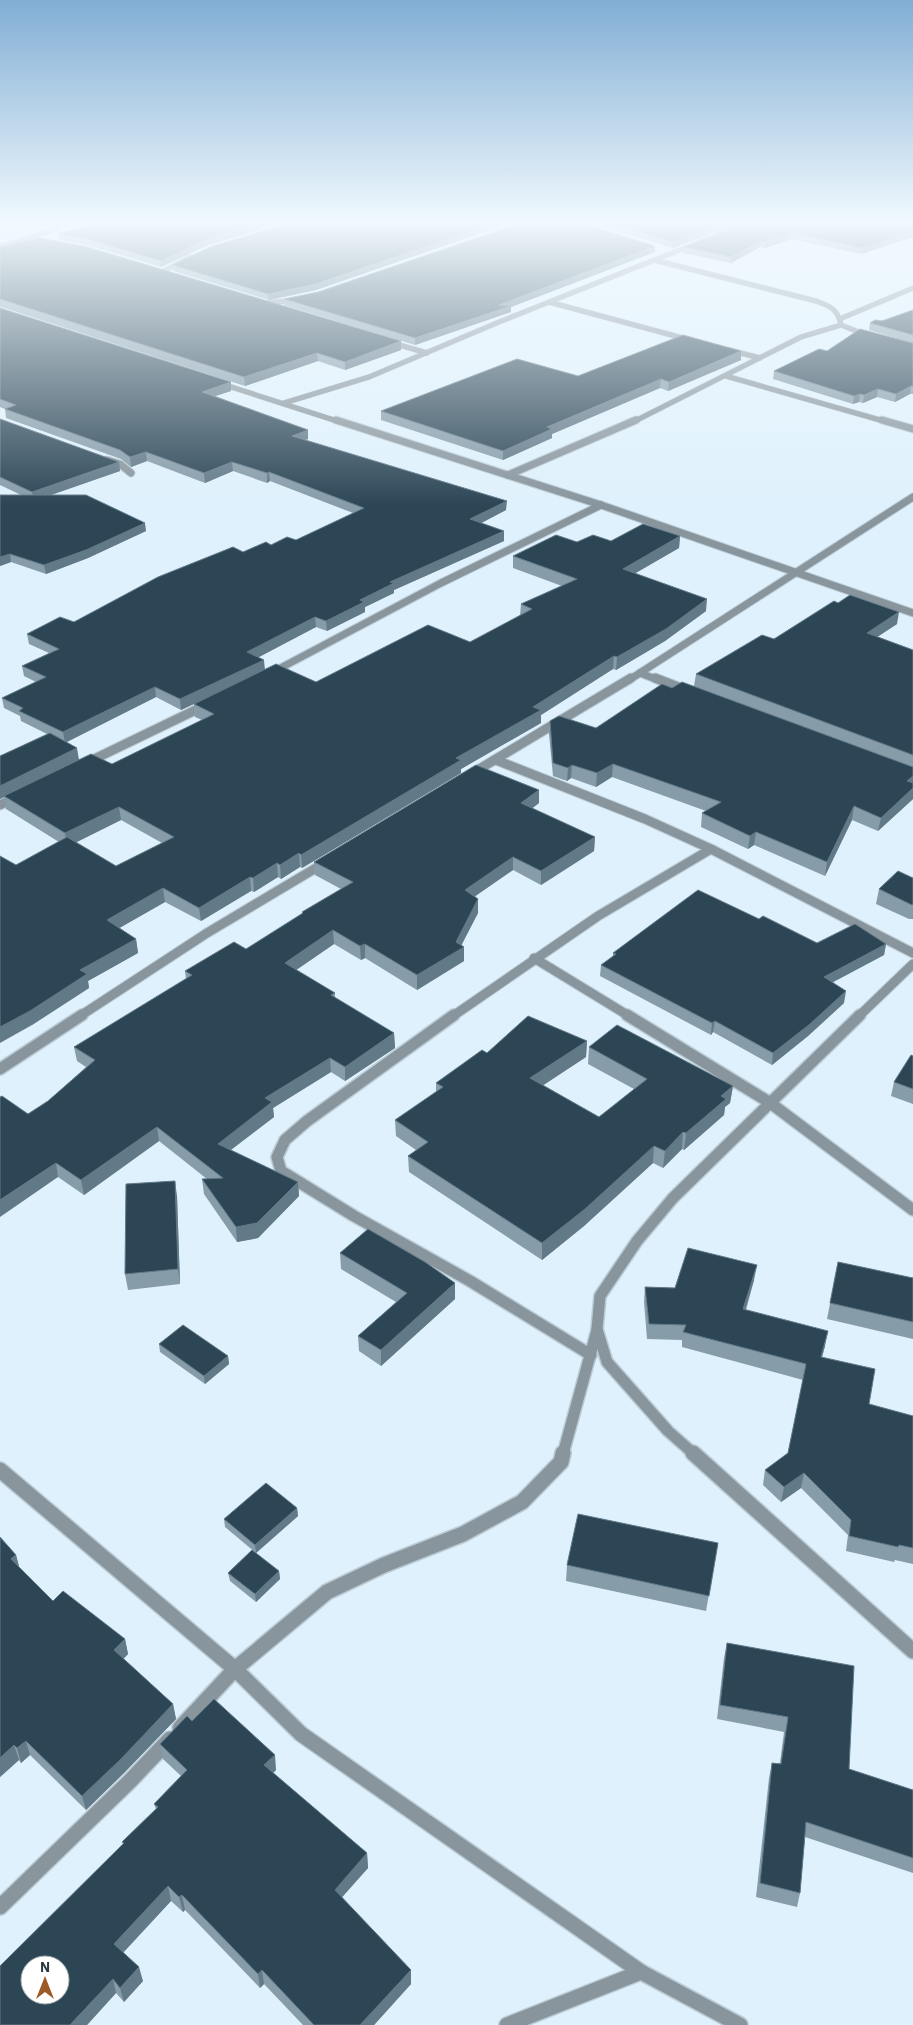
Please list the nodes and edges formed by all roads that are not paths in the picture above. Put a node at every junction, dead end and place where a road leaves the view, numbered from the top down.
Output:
1 (512, 318) edge
2 (607, 318) edge
3 (839, 318) edge
4 (851, 318) edge
5 (841, 322) junction
6 (814, 332) junction
7 (385, 340) edge
8 (696, 341) edge
9 (724, 348) edge
10 (427, 353) junction
11 (760, 358) junction
12 (726, 376) junction
13 (213, 380) edge
14 (284, 403) junction
15 (913, 429) edge
16 (103, 459) edge
17 (132, 472) dead end
18 (508, 475) junction
19 (913, 497) edge
20 (601, 504) junction
21 (796, 573) junction
22 (913, 612) edge
23 (640, 673) junction
24 (266, 676) edge
25 (692, 692) edge
26 (214, 701) edge
27 (496, 760) junction
28 (77, 768) edge
29 (462, 780) edge
30 (22, 795) edge
31 (0, 804) edge
32 (711, 849) junction
33 (337, 855) edge
34 (913, 954) edge
35 (534, 958) junction
36 (913, 964) edge
37 (0, 1069) edge
38 (769, 1102) junction
39 (913, 1210) edge
40 (597, 1329) junction
41 (591, 1355) junction
42 (0, 1470) edge
43 (913, 1651) edge
44 (235, 1669) junction
45 (0, 1907) edge
46 (641, 1972) junction
47 (507, 2025) edge
48 (740, 2025) edge

1 - 10 street
2 - 8 street
3 - 5 street
4 - 5 street
5 - 6 street
5 - 6 street
6 - 11 street
7 - 10 street
9 - 11 street
10 - 14 street
11 - 12 street
12 - 15 street
12 - 18 street
13 - 14 street
14 - 18 street
16 - 17 street
18 - 20 street
19 - 21 street
20 - 21 street
20 - 24 street
21 - 22 street
21 - 23 street
23 - 25 street
23 - 27 street
26 - 28 street
27 - 29 street
27 - 32 street
30 - 31 street
32 - 34 street
32 - 35 street
33 - 37 street
35 - 38 street
35 - 41 street
36 - 38 street
38 - 39 street
38 - 40 street
40 - 41 street
40 - 43 street
41 - 44 street
42 - 44 street
44 - 45 street
44 - 46 street
46 - 47 street
46 - 48 street

